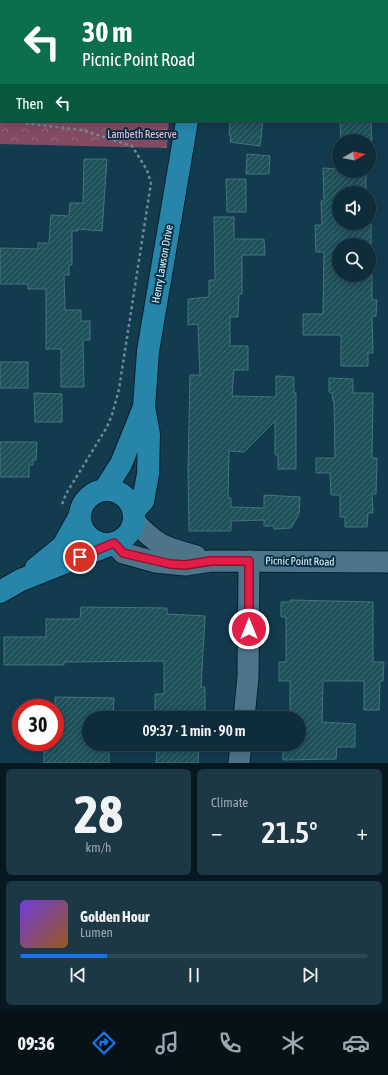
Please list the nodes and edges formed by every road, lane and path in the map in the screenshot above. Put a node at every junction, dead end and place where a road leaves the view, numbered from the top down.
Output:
1 (22, 122) edge
2 (187, 122) edge
3 (144, 407) junction
4 (105, 489) junction
5 (69, 514) junction
6 (134, 516) junction
7 (112, 544) junction
8 (211, 561) junction
9 (249, 561) junction
10 (388, 562) edge
11 (21, 580) junction
12 (0, 592) edge
13 (245, 711) edge
14 (240, 751) edge
15 (239, 763) edge

1 - 5 path
2 - 3 main road, Henry Lawson Drive
3 - 4 main road, Henry Lawson Drive
3 - 6 main road, Henry Lawson Drive
4 - 5 main road
4 - 6 main road
5 - 7 main road
5 - 11 main road
6 - 7 main road
6 - 8 street, Picnic Point Road
7 - 8 street, Picnic Point Road
7 - 11 main road
8 - 9 street, Picnic Point Road
9 - 10 street, Picnic Point Road
9 - 13 street
11 - 12 main road
14 - 15 street

